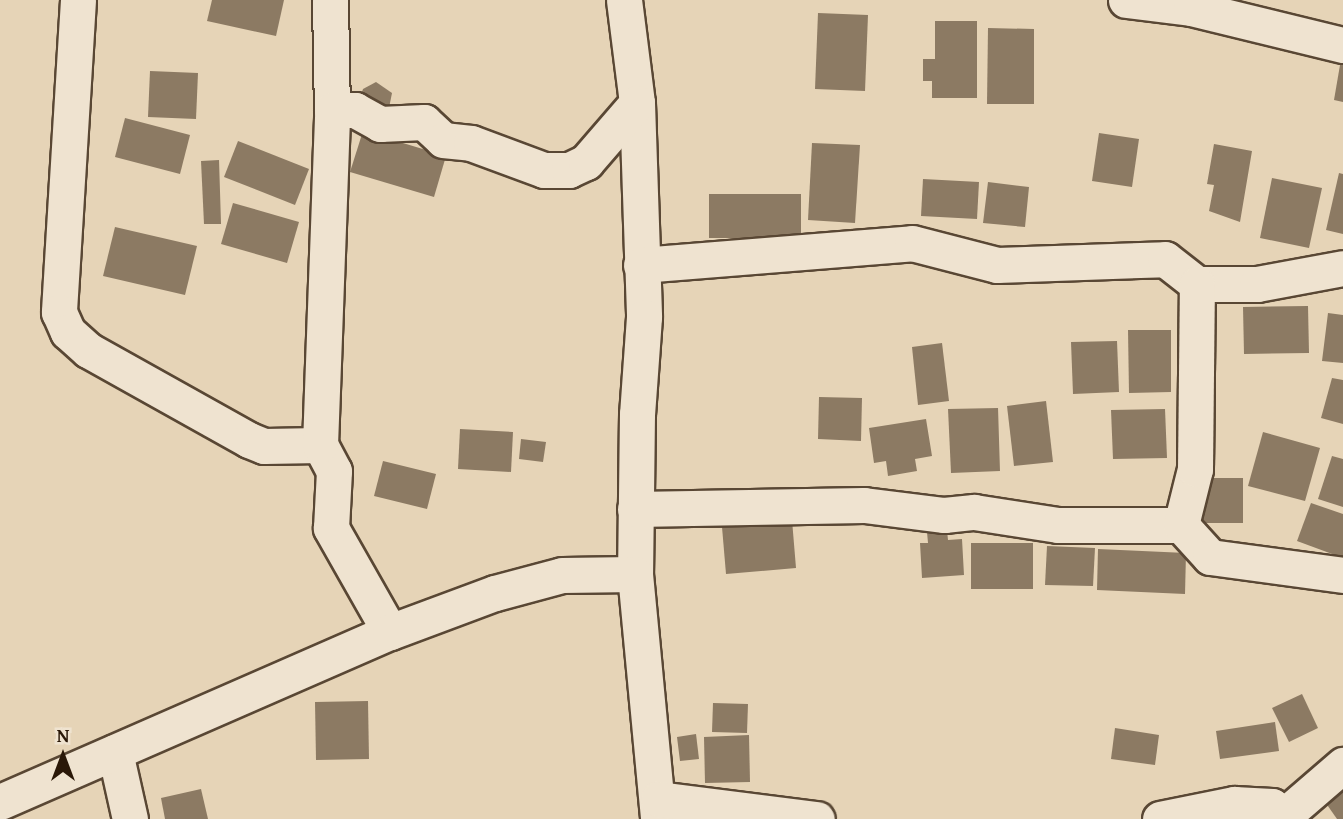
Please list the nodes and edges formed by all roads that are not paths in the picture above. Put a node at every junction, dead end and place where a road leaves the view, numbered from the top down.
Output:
1 (78, 0) edge
2 (330, 0) edge
3 (624, 0) edge
4 (1126, 0) edge
5 (1343, 45) edge
6 (637, 103) junction
7 (332, 110) junction
8 (640, 265) junction
9 (1343, 268) edge
10 (1197, 284) junction
11 (320, 445) junction
12 (635, 509) junction
13 (1181, 525) junction
14 (635, 574) junction
15 (1343, 575) edge
16 (390, 632) junction
17 (115, 752) junction
18 (1343, 765) edge
19 (0, 803) edge
20 (658, 809) edge
21 (1287, 817) edge
22 (130, 819) edge
23 (817, 819) edge
24 (1160, 819) edge

1 - 11 street
2 - 7 street
3 - 6 street
4 - 5 street
6 - 7 street
6 - 8 street
7 - 11 street
8 - 10 street
8 - 12 street
9 - 10 street
10 - 13 street
11 - 16 street
12 - 13 street
12 - 14 street
13 - 15 street
14 - 16 street
14 - 20 street
16 - 17 street
17 - 19 street
17 - 22 street
18 - 21 street
20 - 23 street
21 - 24 street

